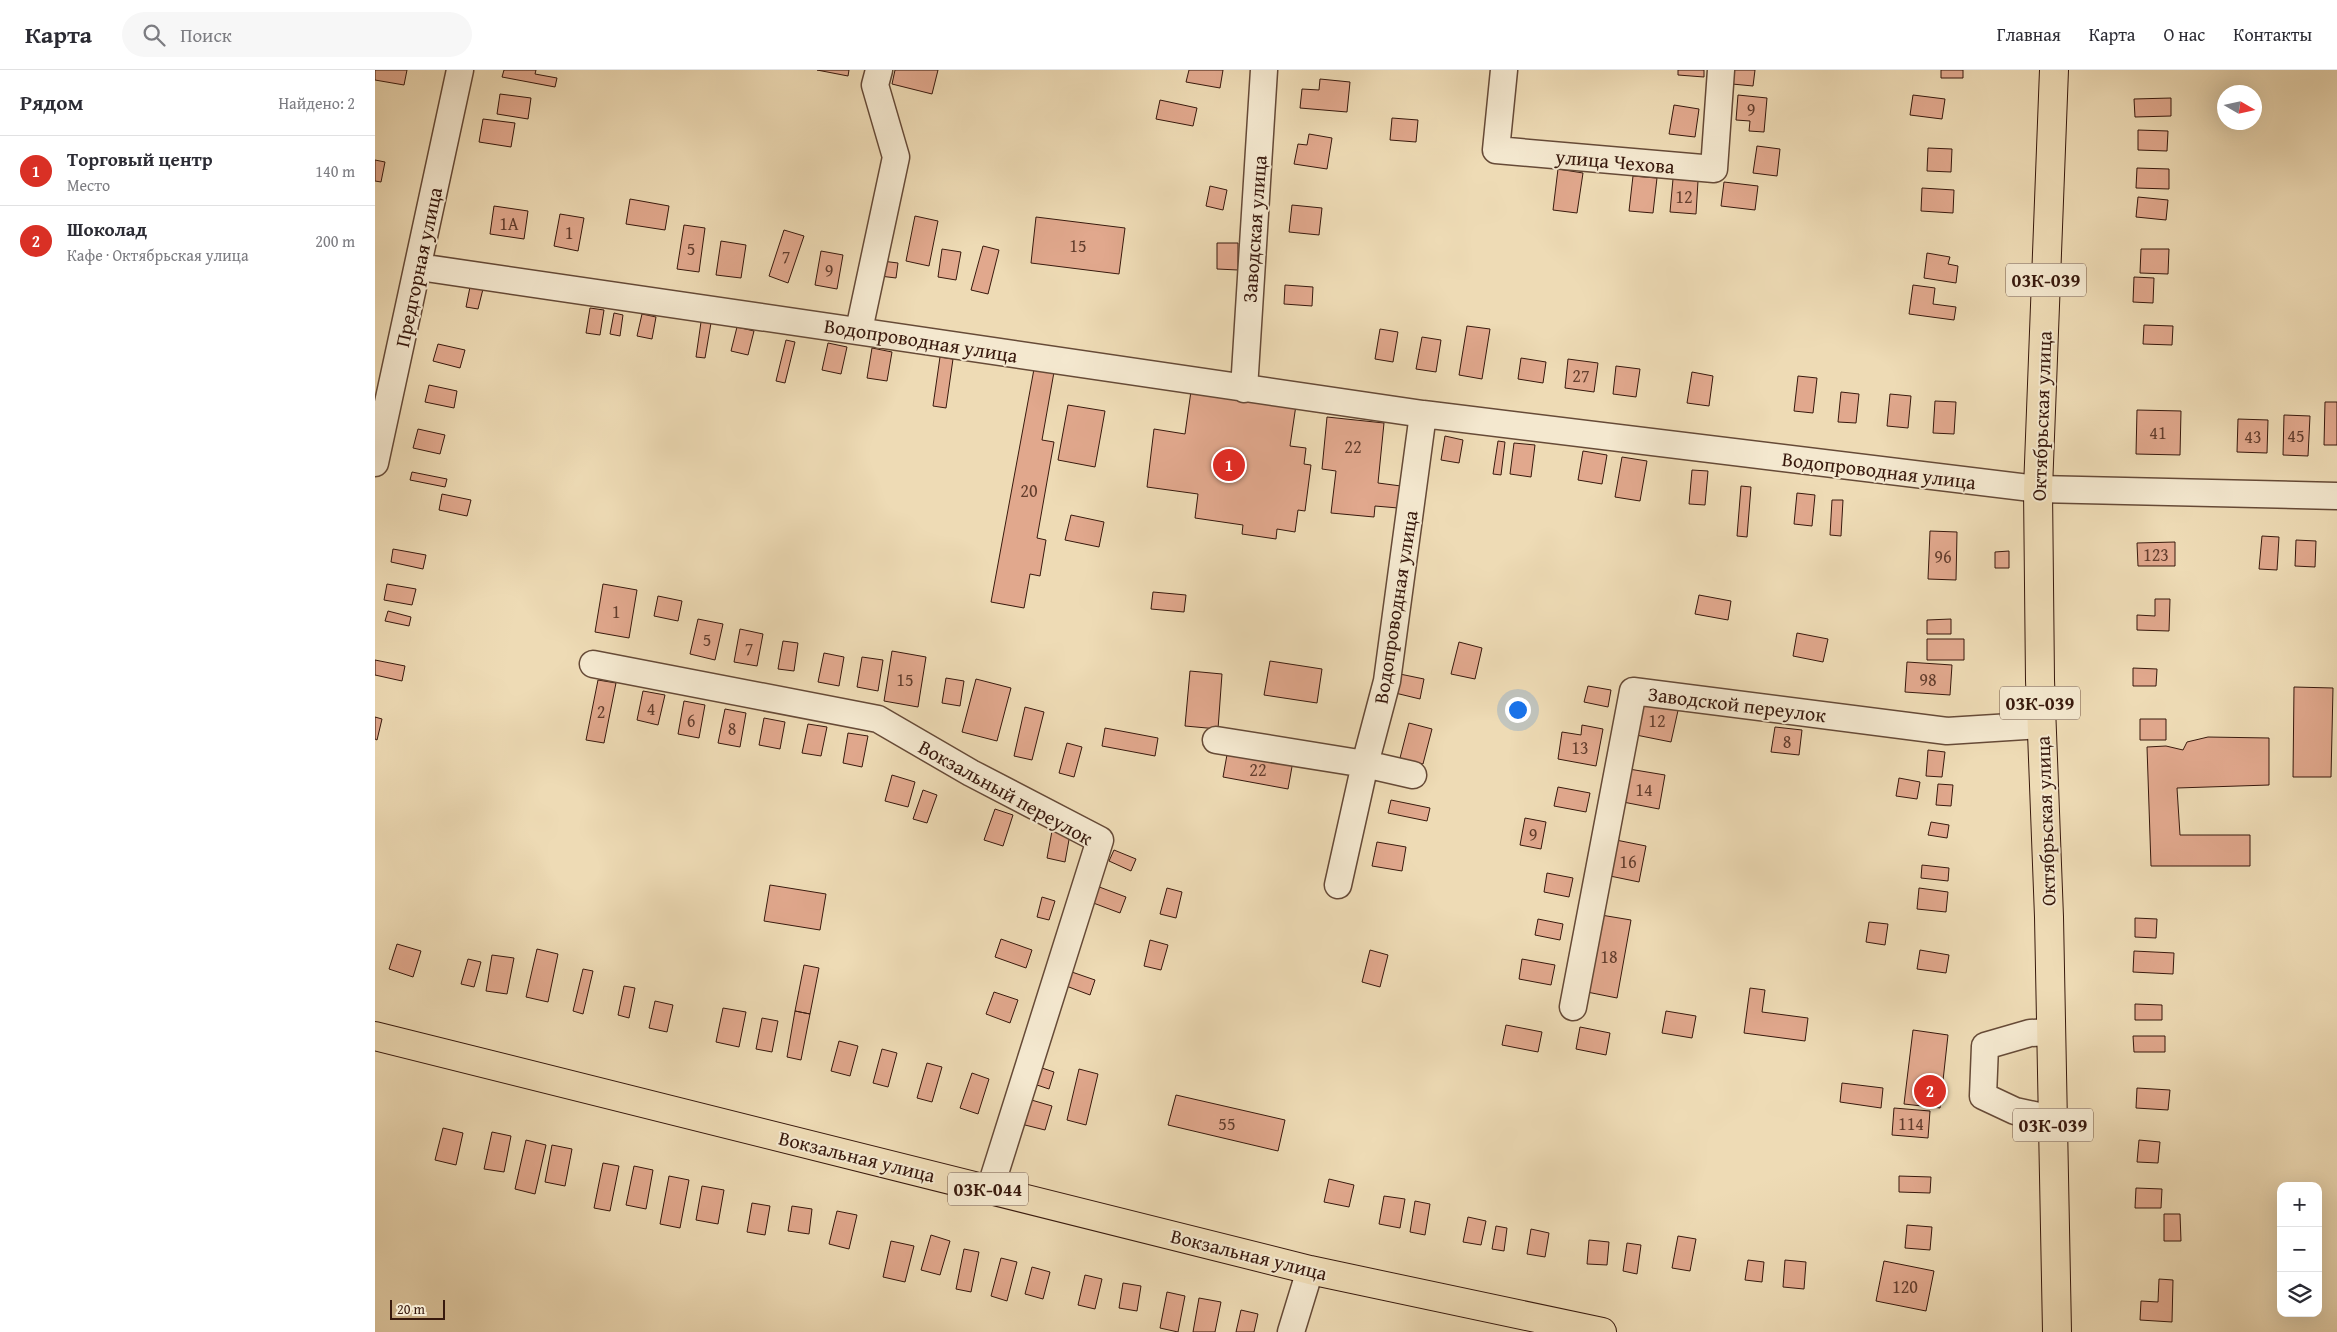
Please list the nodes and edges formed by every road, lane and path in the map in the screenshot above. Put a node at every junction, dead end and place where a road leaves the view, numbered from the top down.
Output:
1 (460, 70) edge
2 (879, 70) edge
3 (1264, 70) edge
4 (1504, 70) edge
5 (1721, 70) edge
6 (2054, 70) edge
7 (419, 266) junction
8 (859, 330) junction
9 (1244, 389) junction
10 (1423, 414) junction
11 (375, 463) edge
12 (2038, 489) junction
13 (2337, 496) edge
14 (593, 664) dead end
15 (2041, 725) junction
16 (1216, 740) dead end
17 (1365, 764) junction
18 (1413, 775) dead end
19 (1339, 885) dead end
20 (1573, 1007) dead end
21 (2051, 1032) junction
22 (375, 1036) edge
23 (2053, 1119) junction
24 (990, 1189) junction
25 (1310, 1270) junction
26 (1291, 1332) edge
27 (1602, 1332) edge
28 (2057, 1332) edge

1 - 7 street, Предгорная улица
2 - 8 street
3 - 9 street, Заводская улица
4 - 5 street, улица Чехова
6 - 12 main road, Октябрьская улица / 03К-039
7 - 8 street, Водопроводная улица
7 - 11 street, Предгорная улица
8 - 9 street, Водопроводная улица
9 - 10 street, Водопроводная улица
10 - 12 street, Водопроводная улица
10 - 17 street, Водопроводная улица
12 - 13 street, Водопроводная улица
12 - 15 main road, Октябрьская улица / 03К-039
14 - 24 street, Вокзальный переулок
15 - 20 street, Заводской переулок
15 - 21 main road, Октябрьская улица / 03К-039
16 - 17 street
17 - 18 street
17 - 19 street, Водопроводная улица
21 - 23 main road, Октябрьская улица / 03К-039
21 - 23 street
22 - 24 main road, Вокзальная улица / 03К-044
23 - 28 main road, Октябрьская улица / 03К-039
24 - 25 main road, Вокзальная улица / 03К-044
25 - 26 street
25 - 27 main road, Вокзальная улица / 03К-044

